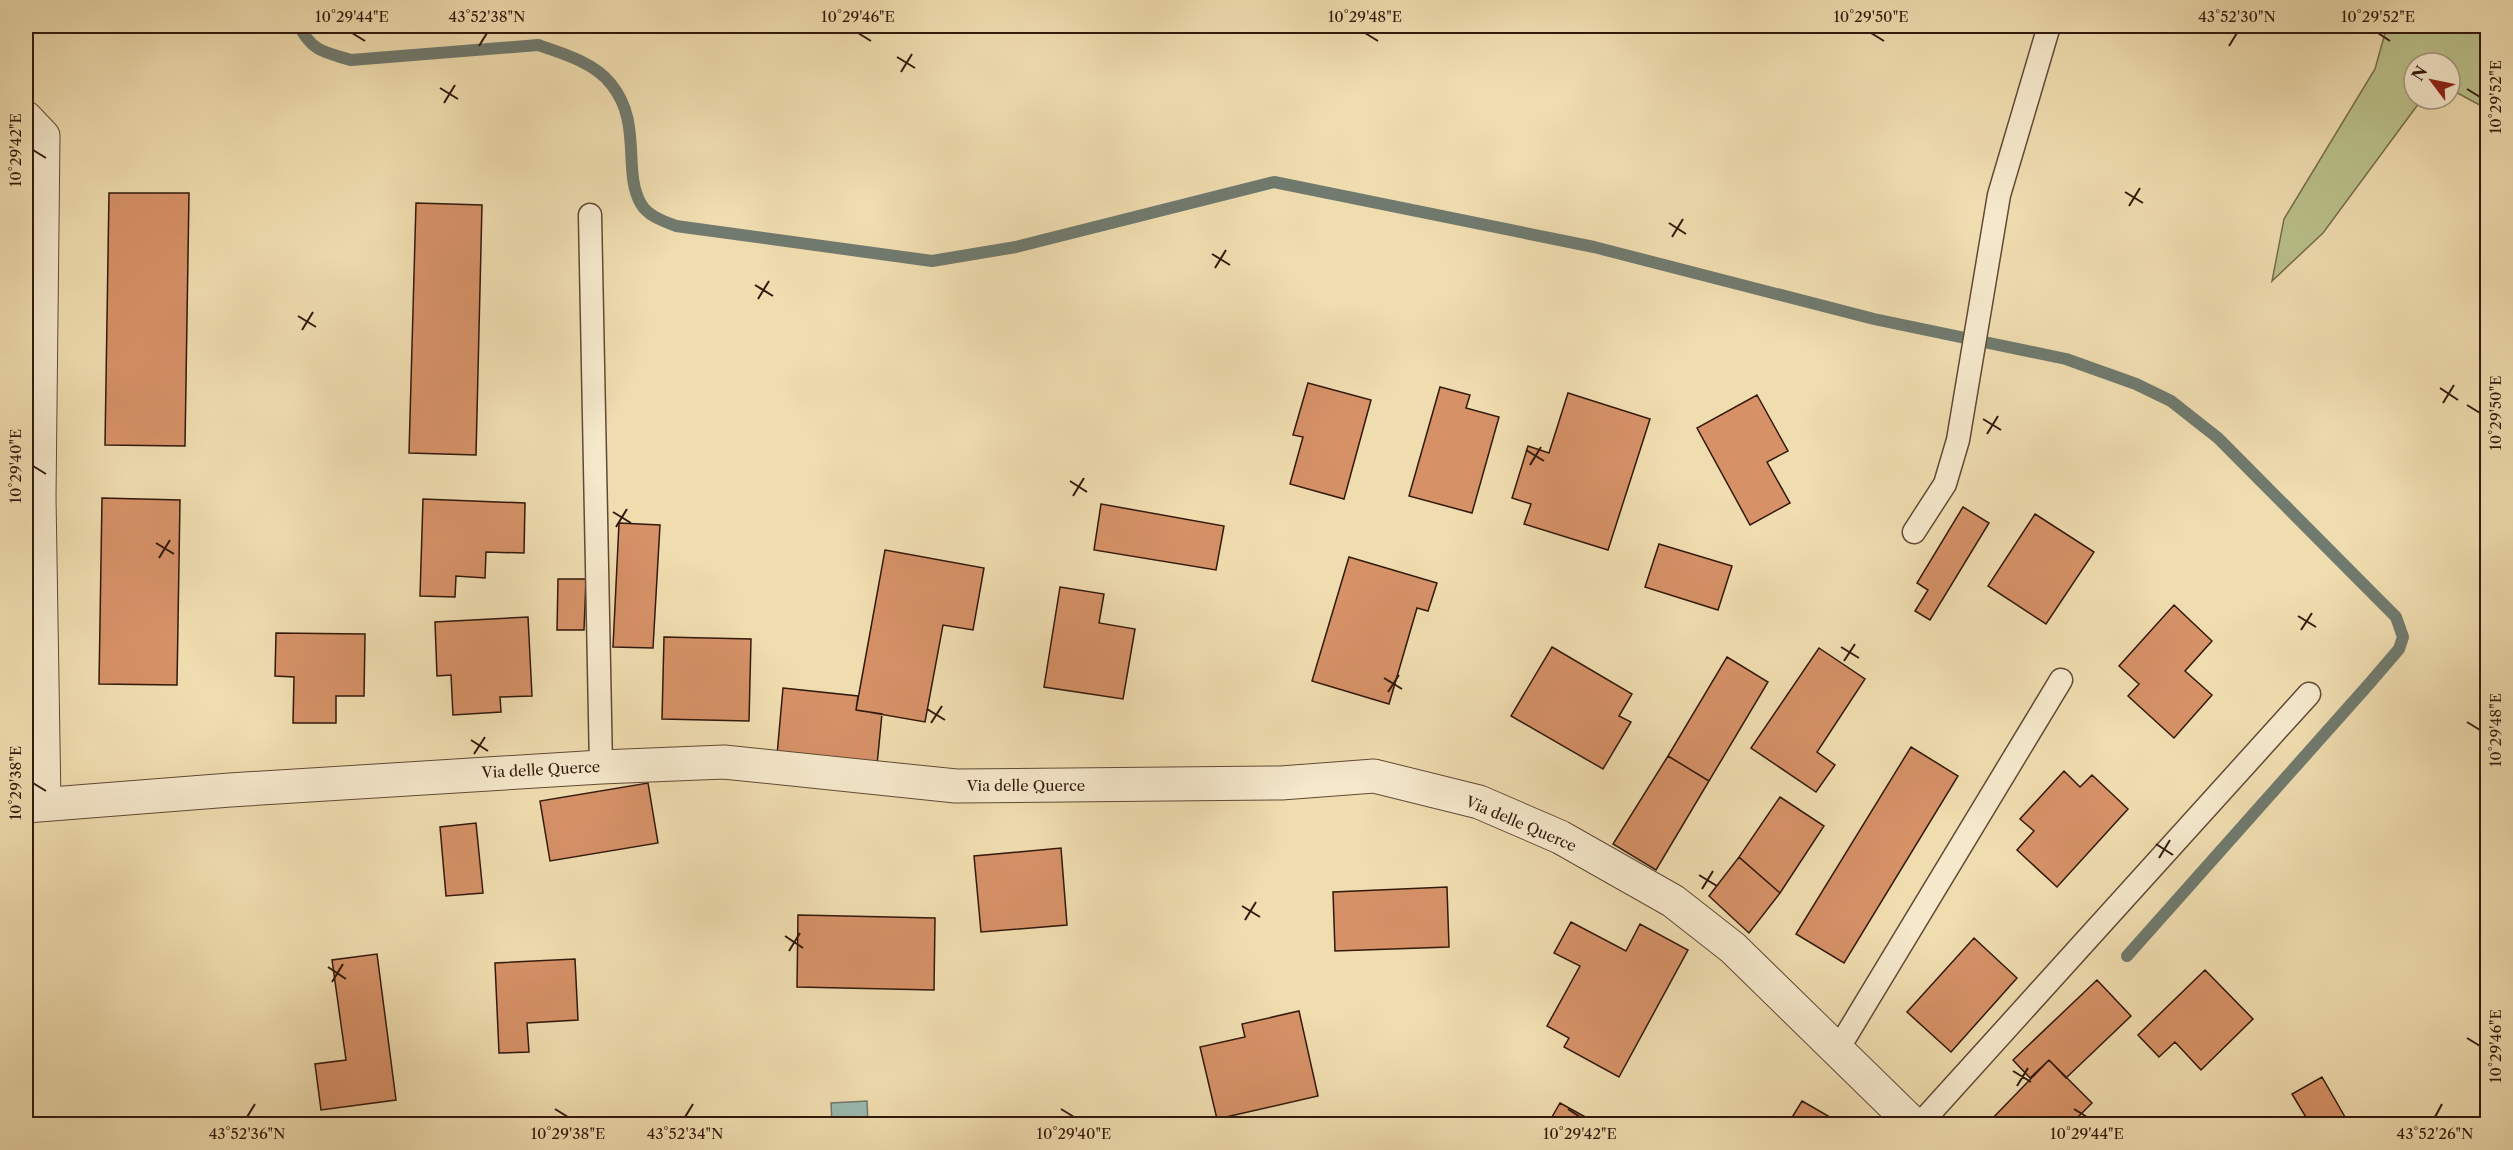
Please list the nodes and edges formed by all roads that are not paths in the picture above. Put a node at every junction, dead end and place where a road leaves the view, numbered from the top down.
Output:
1 (2049, 26) edge
2 (26, 118) edge
3 (590, 215) dead end
4 (32, 470) edge
5 (1914, 532) dead end
6 (2061, 680) dead end
7 (2309, 694) dead end
8 (34, 731) edge
9 (601, 767) junction
10 (35, 805) edge
11 (1838, 1049) junction
12 (1913, 1125) edge
13 (1920, 1125) edge

1 - 5 lane
2 - 4 street
3 - 9 lane
4 - 8 street
6 - 11 lane
7 - 13 lane
8 - 10 street
9 - 10 street, Via delle Querce
9 - 11 street, Via delle Querce
11 - 12 street, Via delle Querce

